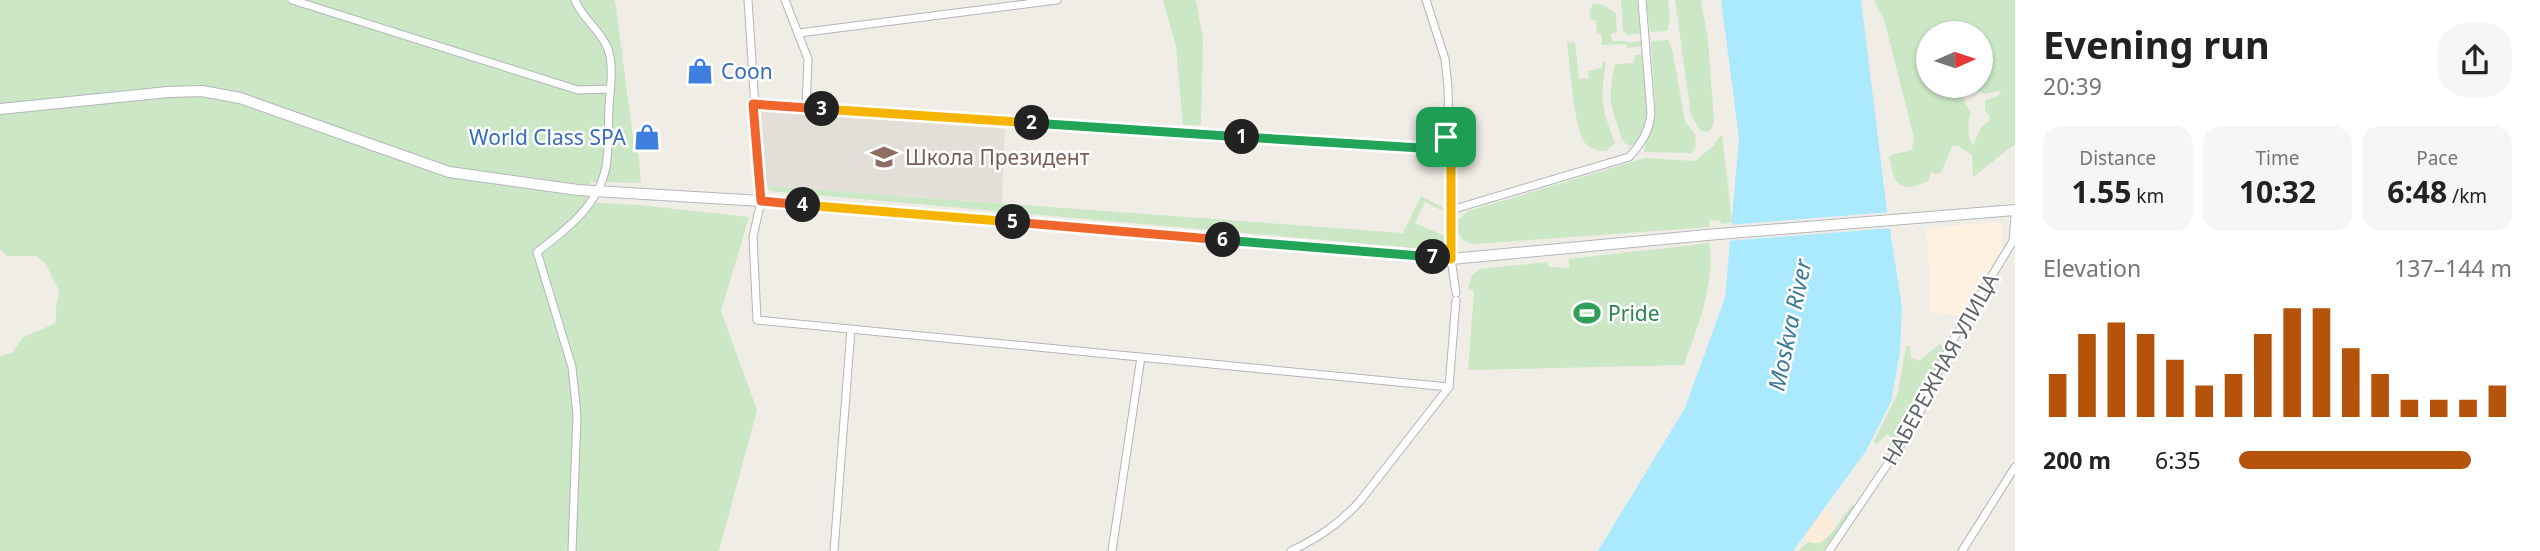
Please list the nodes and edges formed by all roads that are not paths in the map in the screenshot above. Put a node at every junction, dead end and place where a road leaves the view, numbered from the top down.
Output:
1 (292, 0) edge
2 (575, 0) edge
3 (748, 0) edge
4 (785, 0) edge
5 (1057, 0) edge
6 (1426, 0) edge
7 (1642, 0) edge
8 (799, 33) junction
9 (610, 89) junction
10 (753, 104) junction
11 (806, 108) junction
12 (0, 109) edge
13 (1450, 136) junction
14 (1437, 149) junction
15 (1451, 162) junction
16 (599, 191) junction
17 (761, 201) junction
18 (1451, 210) junction
19 (2015, 210) edge
20 (2015, 217) edge
21 (1451, 259) junction
22 (850, 329) junction
23 (1140, 357) junction
24 (1449, 387) junction
25 (2015, 467) edge
26 (572, 551) edge
27 (834, 551) edge
28 (1112, 551) edge
29 (1291, 551) edge
30 (1829, 551) edge
31 (1962, 551) edge

1 - 9 street
2 - 9 street
3 - 10 street
4 - 8 street
5 - 8 street
6 - 13 street
7 - 18 street
8 - 11 street
9 - 16 street
10 - 11 street
10 - 17 street
11 - 14 street
12 - 16 main road
13 - 14 street
13 - 15 street
14 - 15 street
15 - 18 street
16 - 17 main road
16 - 26 street
17 - 21 main road
17 - 22 street
18 - 21 street
19 - 21 main road
20 - 30 street, НАБЕРЕЖНАЯ УЛИЦА
21 - 24 street
22 - 23 street
22 - 27 street
23 - 24 street
23 - 28 street
24 - 29 street
25 - 31 street

